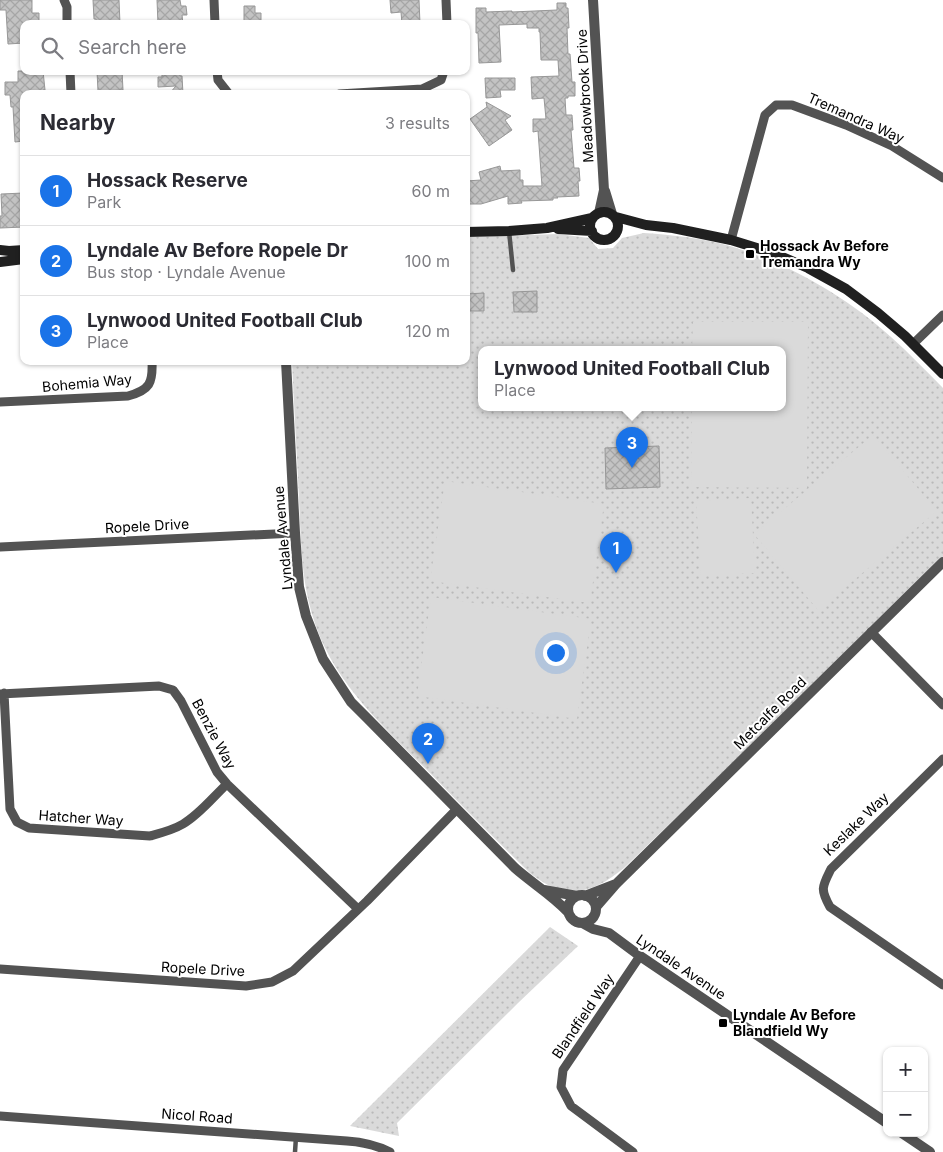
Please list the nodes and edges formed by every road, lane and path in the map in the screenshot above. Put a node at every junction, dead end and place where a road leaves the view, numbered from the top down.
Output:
1 (64, 0) edge
2 (214, 0) edge
3 (446, 0) edge
4 (593, 0) edge
5 (68, 20) edge
6 (215, 20) edge
7 (446, 20) edge
8 (70, 75) edge
9 (217, 75) edge
10 (443, 75) edge
11 (71, 90) edge
12 (226, 90) edge
13 (405, 90) edge
14 (943, 178) edge
15 (604, 190) junction
16 (596, 215) junction
17 (614, 216) junction
18 (646, 225) junction
19 (547, 228) junction
20 (509, 231) junction
21 (592, 231) junction
22 (617, 231) junction
23 (470, 232) edge
24 (731, 240) junction
25 (0, 250) edge
26 (20, 250) edge
27 (20, 260) edge
28 (0, 262) edge
29 (513, 270) dead end
30 (943, 316) edge
31 (913, 344) junction
32 (152, 365) edge
33 (286, 365) edge
34 (943, 374) edge
35 (0, 402) edge
36 (294, 533) junction
37 (0, 547) edge
38 (943, 562) edge
39 (871, 632) junction
40 (2, 694) edge
41 (943, 705) edge
42 (943, 759) edge
43 (227, 784) junction
44 (456, 810) junction
45 (616, 884) junction
46 (542, 890) junction
47 (581, 896) junction
48 (358, 909) junction
49 (596, 910) junction
50 (568, 912) junction
51 (584, 924) junction
52 (609, 933) junction
53 (640, 956) junction
54 (0, 969) edge
55 (943, 984) edge
56 (0, 1116) edge
57 (883, 1120) edge
58 (296, 1137) junction
59 (907, 1137) edge
60 (924, 1150) edge
61 (295, 1152) edge
62 (390, 1152) edge
63 (633, 1152) edge

1 - 5 street
2 - 6 street
3 - 7 street
4 - 15 street, Meadowbrook Drive
8 - 11 street
9 - 12 street
10 - 13 street
14 - 24 street, Tremandra Way
15 - 16 street, Meadowbrook Drive
15 - 17 street, Meadowbrook Drive
16 - 17 main road
16 - 19 main road
16 - 21 main road
17 - 18 main road
17 - 22 main road
18 - 22 main road
18 - 24 main road
19 - 20 main road
19 - 21 main road
20 - 23 main road
20 - 29 lane
21 - 22 main road
24 - 31 main road
25 - 26 main road
27 - 28 main road
30 - 31 street
31 - 34 main road
32 - 35 street, Bohemia Way
33 - 36 street, Lyndale Avenue
36 - 37 street, Ropele Drive
36 - 44 street, Lyndale Avenue
38 - 39 street, Metcalfe Road
39 - 41 street
39 - 45 street, Metcalfe Road
40 - 43 street, Benzie Way
40 - 43 street, Hatcher Way
42 - 55 street, Keslake Way
43 - 48 street, Benzie Way
44 - 46 street, Lyndale Avenue
44 - 48 street, Ropele Drive
45 - 47 street, Metcalfe Road
45 - 49 street, Metcalfe Road
46 - 47 street, Lyndale Avenue
46 - 50 street, Lyndale Avenue
47 - 49 street, Lyndale Avenue
47 - 50 street
48 - 54 street, Ropele Drive
49 - 51 street
49 - 52 street, Lyndale Avenue
50 - 51 street, Lyndale Avenue
51 - 52 street, Lyndale Avenue
52 - 53 street, Lyndale Avenue
53 - 57 street, Lyndale Avenue
53 - 63 street, Blandfield Way
56 - 58 street, Nicol Road
58 - 61 lane
58 - 62 street, Nicol Road
59 - 60 street

